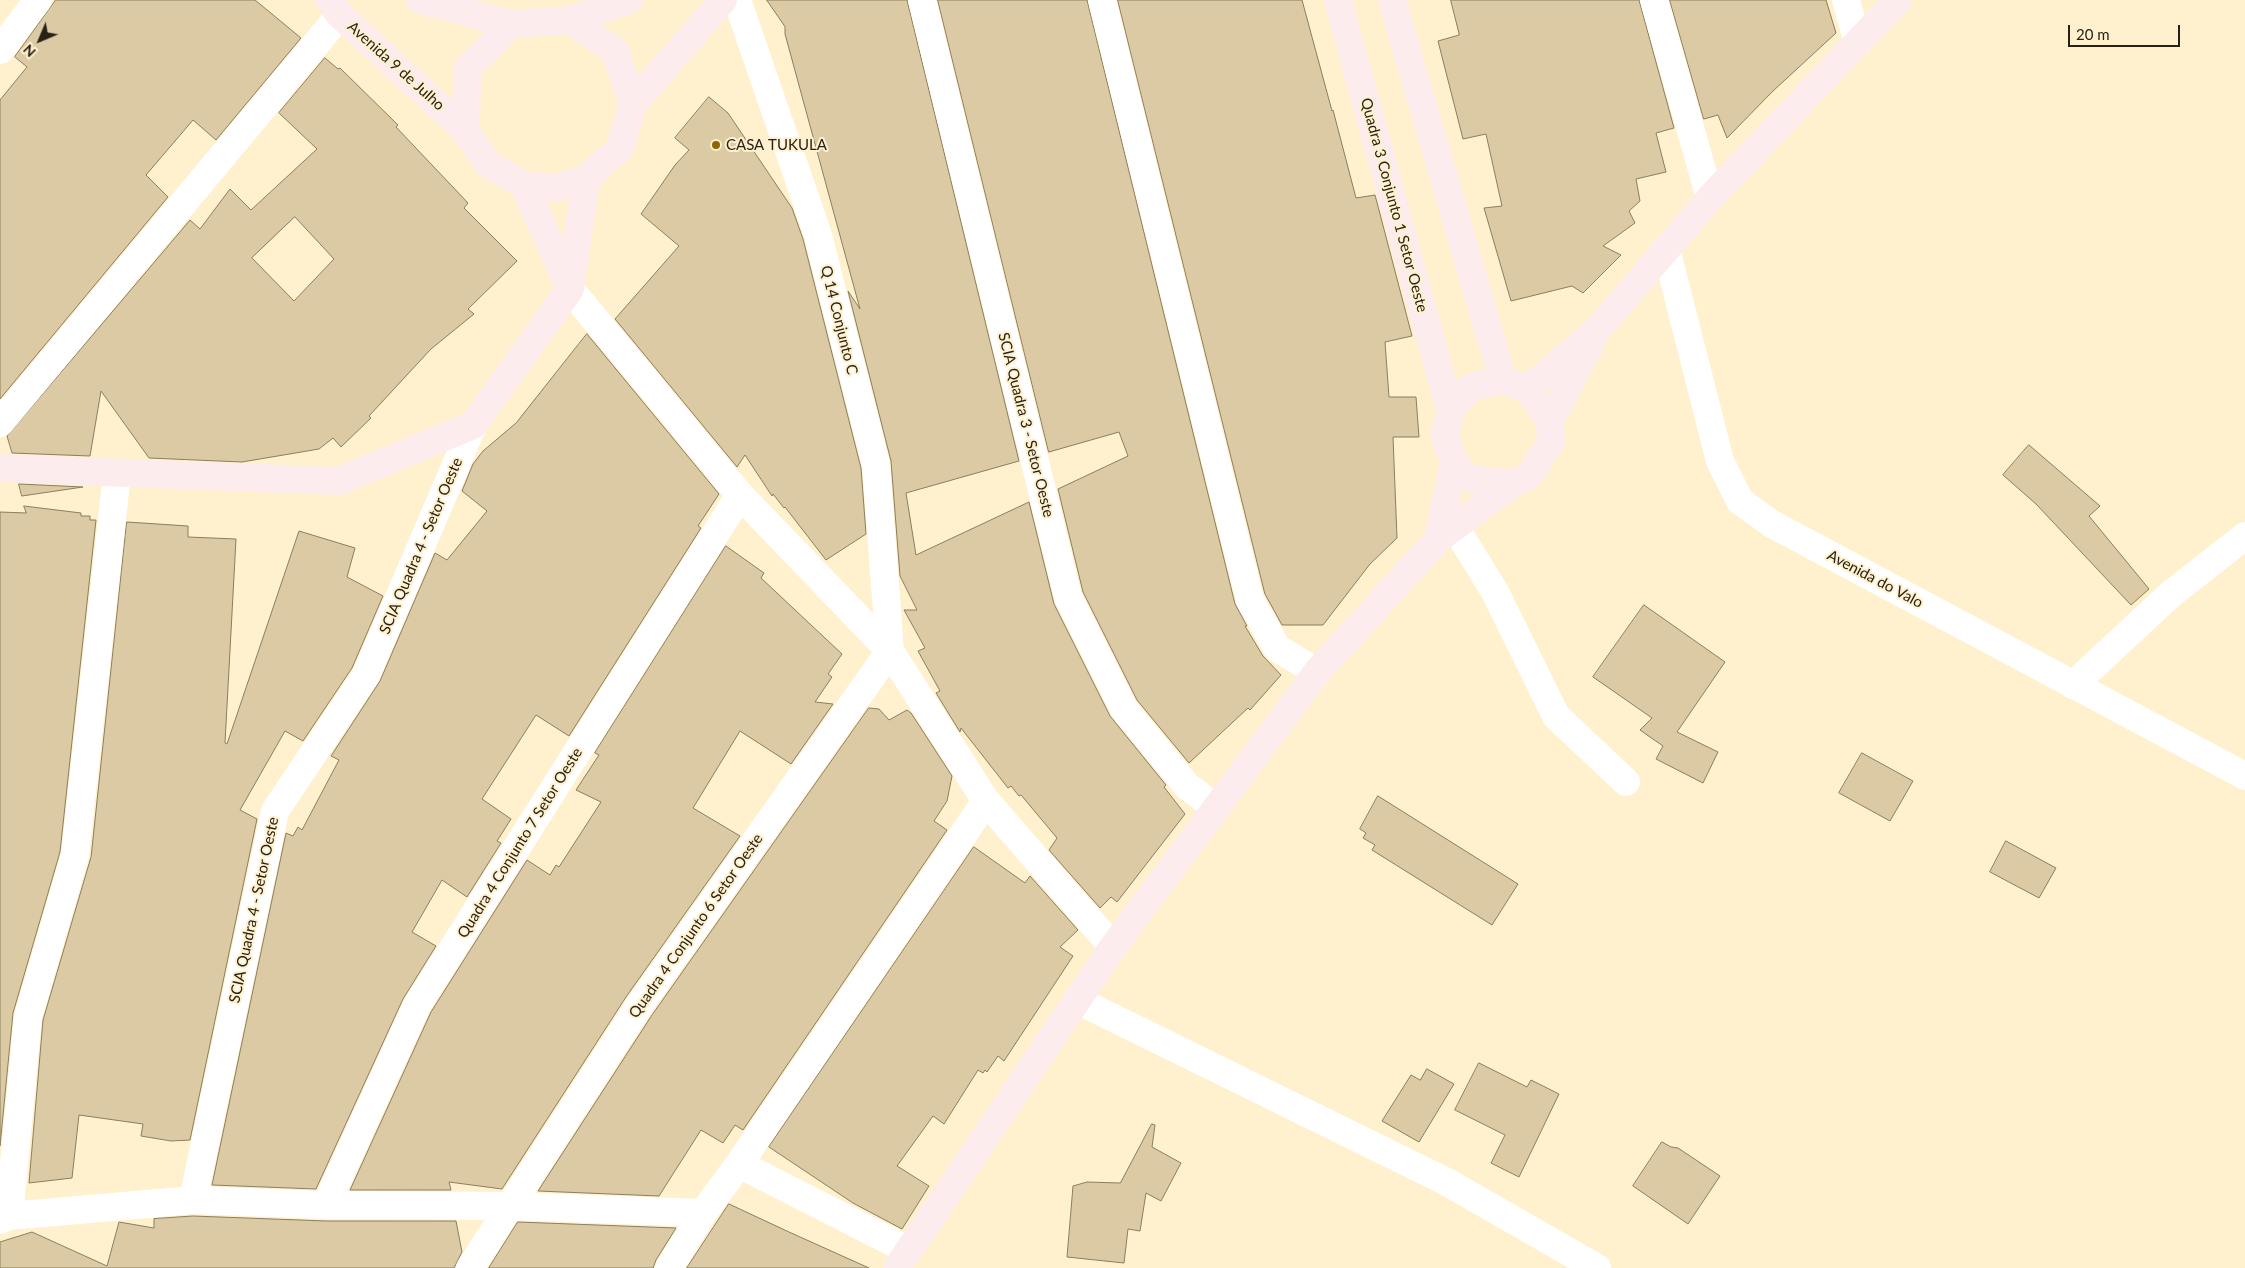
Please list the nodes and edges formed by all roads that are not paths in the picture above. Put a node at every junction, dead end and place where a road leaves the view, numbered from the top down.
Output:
1 (38, 0) edge
2 (420, 0) edge
3 (628, 0) edge
4 (723, 0) edge
5 (737, 0) edge
6 (922, 0) edge
7 (1102, 0) edge
8 (1338, 0) edge
9 (1392, 0) edge
10 (1654, 0) edge
11 (1846, 0) edge
12 (1898, 0) edge
13 (334, 8) edge
14 (570, 20) junction
15 (511, 24) junction
16 (1858, 43) junction
17 (0, 50) edge
18 (633, 104) junction
19 (465, 130) junction
20 (586, 179) junction
21 (524, 185) junction
22 (1710, 198) junction
23 (1666, 250) junction
24 (570, 289) junction
25 (1599, 328) junction
26 (1503, 380) junction
27 (1528, 389) junction
28 (1450, 410) junction
29 (1550, 421) junction
30 (0, 423) edge
31 (473, 425) junction
32 (1454, 461) junction
33 (0, 468) edge
34 (117, 474) junction
35 (1512, 484) junction
36 (740, 494) junction
37 (1446, 533) junction
38 (2245, 536) edge
39 (890, 651) junction
40 (1317, 672) junction
41 (2073, 685) junction
42 (2245, 776) edge
43 (1626, 782) dead end
44 (986, 801) junction
45 (1215, 807) junction
46 (1113, 947) junction
47 (1077, 1000) junction
48 (739, 1164) junction
49 (192, 1200) junction
50 (326, 1205) junction
51 (510, 1206) junction
52 (703, 1213) junction
53 (5, 1218) edge
54 (902, 1259) edge
55 (470, 1268) edge
56 (669, 1268) edge
57 (1598, 1268) edge

1 - 17 street
2 - 15 street
3 - 14 street
4 - 18 street
5 - 39 street, Q 14 Conjunto C
6 - 45 street, SCIA Quadra 3 - Setor Oeste
7 - 40 street
8 - 28 street, Quadra 3 Conjunto 1 Setor Oeste
9 - 26 street
10 - 22 street
11 - 16 street
12 - 16 street
13 - 19 street, Avenida 9 de Julho
13 - 30 street
14 - 15 street
14 - 18 street
15 - 19 street
16 - 22 street
18 - 20 street
19 - 21 street
20 - 21 street
20 - 24 street
21 - 24 street
22 - 23 street
23 - 25 street
23 - 41 street, Avenida do Valo
24 - 31 street
24 - 36 street
25 - 27 street
25 - 29 street
26 - 27 street
26 - 28 street
27 - 29 street
28 - 32 street
29 - 35 street
31 - 34 street
31 - 49 street, SCIA Quadra 4 - Setor Oeste
32 - 35 street
32 - 37 street
33 - 34 street
34 - 53 street
35 - 37 street
36 - 39 street
36 - 50 street, Quadra 4 Conjunto 7 Setor Oeste
37 - 40 street
37 - 43 street
38 - 41 street
39 - 44 street
39 - 51 street, Quadra 4 Conjunto 6 Setor Oeste
40 - 45 street
41 - 42 street, Avenida do Valo
44 - 46 street
44 - 48 street
45 - 46 street
46 - 47 street
47 - 54 street
47 - 57 street
48 - 52 street
48 - 54 street
49 - 50 street
49 - 53 street
50 - 51 street
51 - 52 street
51 - 55 street, Quadra 4 Conjunto 6 Setor Oeste
52 - 56 street

